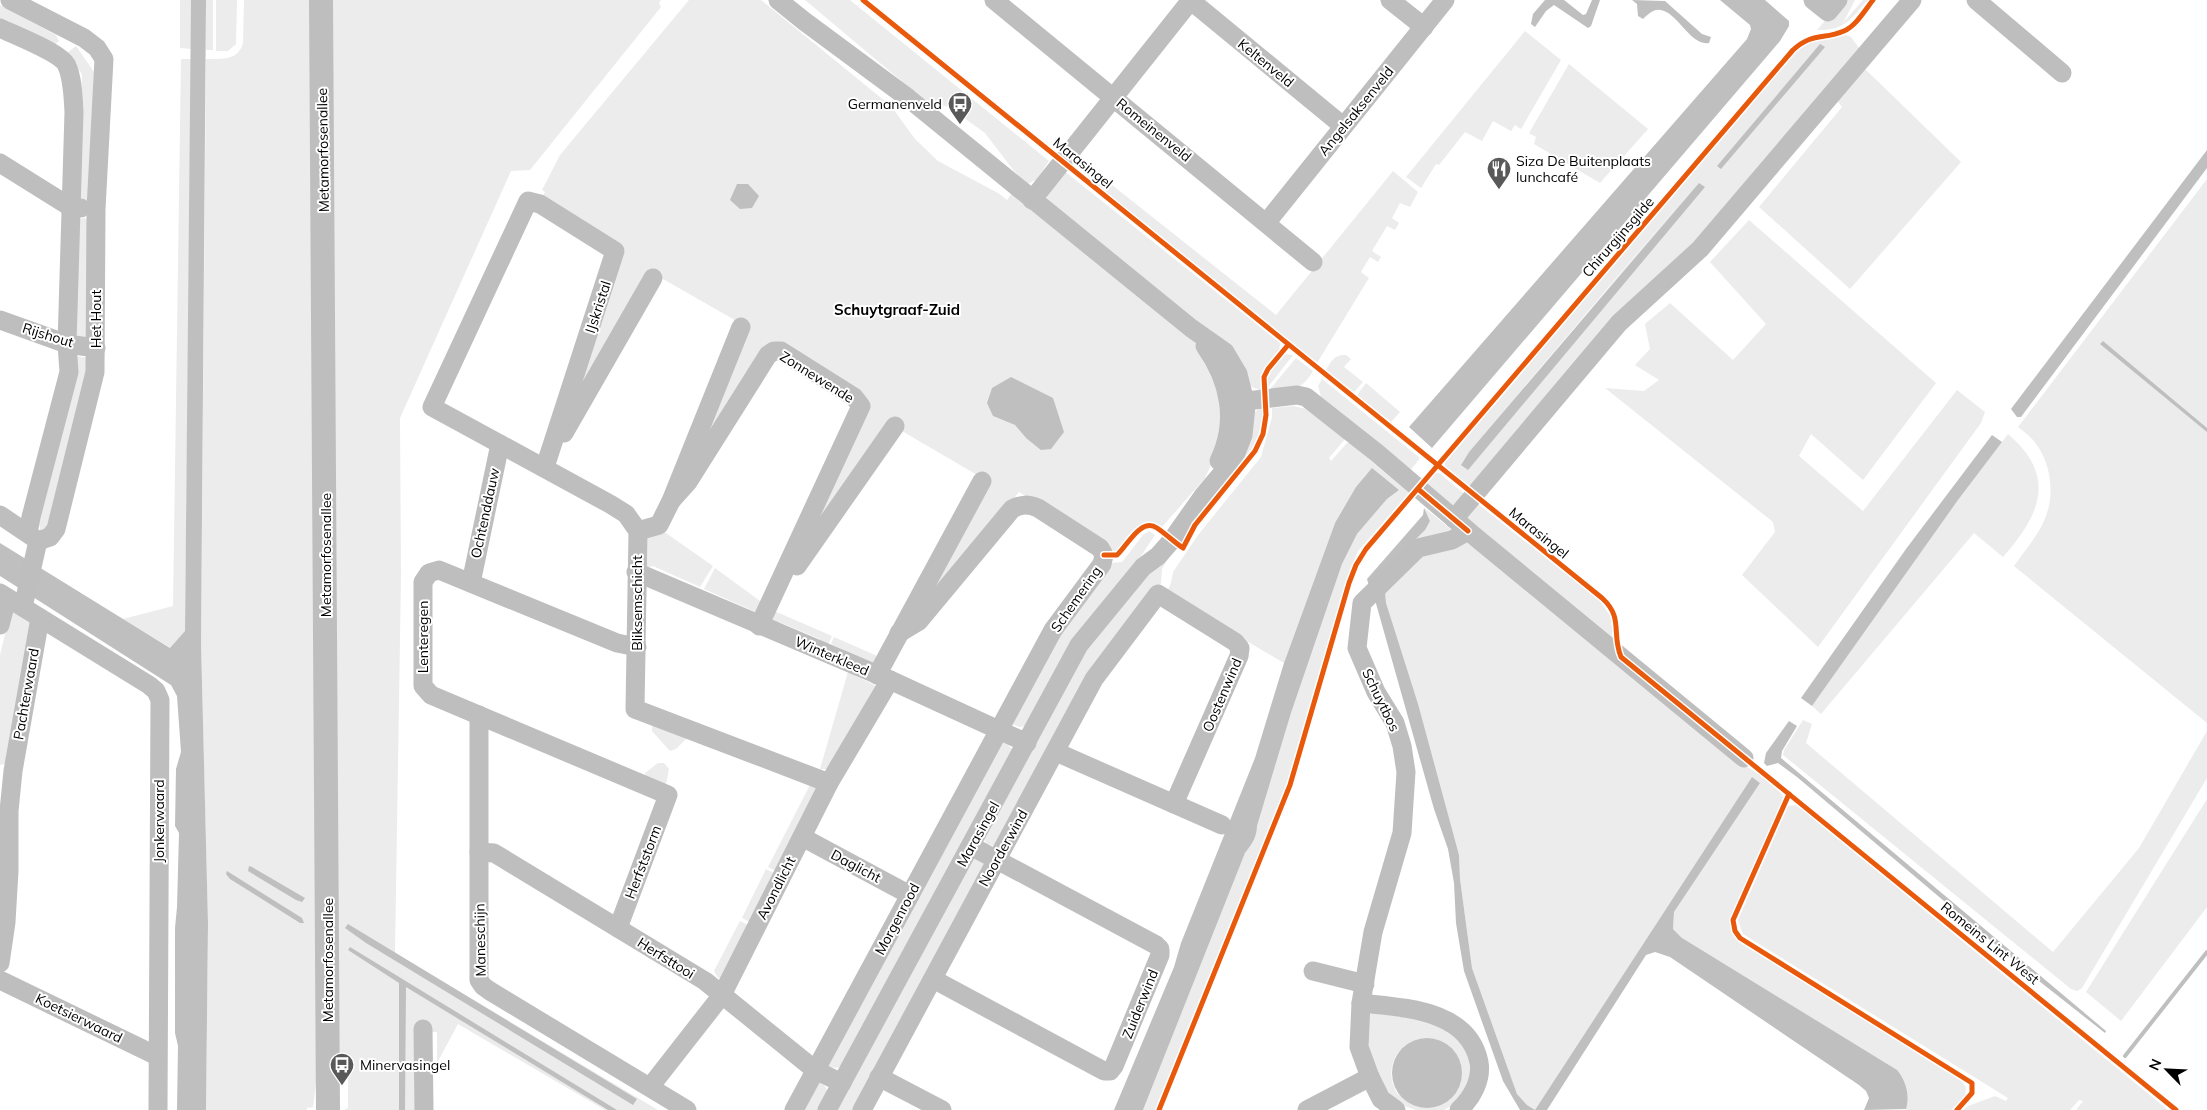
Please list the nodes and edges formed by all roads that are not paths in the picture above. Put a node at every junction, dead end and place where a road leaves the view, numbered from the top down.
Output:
1 (10, 0) edge
2 (320, 0) edge
3 (778, 0) edge
4 (796, 0) edge
5 (994, 0) edge
6 (1190, 0) edge
7 (1390, 0) edge
8 (1445, 0) edge
9 (1813, 0) edge
10 (1838, 0) edge
11 (1912, 0) edge
12 (1976, 0) edge
13 (1424, 27) junction
14 (0, 28) edge
15 (70, 32) junction
16 (56, 56) junction
17 (874, 72) junction
18 (2062, 73) dead end
19 (1115, 98) junction
20 (1343, 126) junction
21 (0, 163) edge
22 (1032, 200) junction
23 (72, 208) junction
24 (96, 209) junction
25 (1267, 222) junction
26 (1313, 262) dead end
27 (653, 278) dead end
28 (0, 320) edge
29 (741, 327) dead end
30 (67, 344) junction
31 (96, 348) junction
32 (1237, 402) junction
33 (895, 426) dead end
34 (500, 444) junction
35 (544, 467) junction
36 (982, 482) dead end
37 (671, 502) junction
38 (0, 516) edge
39 (1461, 525) junction
40 (638, 531) junction
41 (33, 537) junction
42 (636, 572) junction
43 (471, 583) junction
44 (1158, 594) joint
45 (773, 597) junction
46 (14, 598) edge
47 (40, 618) junction
48 (0, 625) edge
49 (760, 626) junction
50 (900, 633) junction
51 (637, 647) junction
52 (883, 678) junction
53 (480, 715) junction
54 (1000, 729) junction
55 (1027, 743) junction
56 (1056, 752) junction
57 (1744, 758) dead end
58 (6, 770) edge
59 (829, 784) junction
60 (668, 795) joint
61 (1174, 804) junction
62 (1222, 825) dead end
63 (802, 837) junction
64 (971, 846) junction
65 (479, 852) junction
66 (997, 860) junction
67 (910, 895) junction
68 (618, 928) junction
69 (0, 963) edge
70 (1313, 971) dead end
71 (933, 979) junction
72 (0, 980) edge
73 (1365, 984) junction
74 (722, 995) junction
75 (1361, 1003) junction
76 (423, 1029) dead end
77 (157, 1056) junction
78 (815, 1070) junction
79 (880, 1077) junction
80 (1370, 1077) junction
81 (842, 1083) junction
82 (650, 1087) junction
83 (158, 1110) edge
84 (328, 1110) edge
85 (424, 1110) edge
86 (688, 1110) edge
87 (794, 1110) edge
88 (827, 1110) edge
89 (862, 1110) edge
90 (942, 1110) edge
91 (1307, 1110) edge
92 (1396, 1110) edge
93 (1459, 1110) edge

1 - 15 street, Het Hout
2 - 84 main road, Metamorfosenallee
3 - 17 street, Marasingel
4 - 17 street, Marasingel
5 - 19 street, Romeinenveld
6 - 19 street
6 - 20 street, Keltenveld
7 - 13 street
8 - 13 street, Angelsaksenveld
9 - 10 street
11 - 39 street
12 - 18 street
13 - 20 street, Angelsaksenveld
14 - 16 street, Het Hout
15 - 16 street
15 - 24 street, Het Hout
16 - 23 street, Het Hout
17 - 22 street, Marasingel
19 - 22 street
19 - 25 street, Romeinenveld
20 - 25 street, Angelsaksenveld
21 - 23 street
22 - 32 street, Marasingel
23 - 24 street
23 - 30 street, Het Hout
24 - 31 street, Het Hout
25 - 26 street, Romeinenveld
27 - 35 street, IJskristal
28 - 30 street, Rijshout
29 - 37 street, Zonnewende
30 - 31 street, Rijshout
30 - 41 street, Het Hout
31 - 41 street, Het Hout
32 - 39 street
32 - 55 street, Marasingel
33 - 45 street, Zonnewende
34 - 35 street
34 - 35 street, IJskristal
34 - 43 street, Ochtenddauw
35 - 40 street
36 - 50 street, Schemering
37 - 40 street, Zonnewende
37 - 45 street, Zonnewende
38 - 41 street
39 - 57 street
39 - 73 street, Schuytbos
40 - 42 street, Bliksemschicht
41 - 46 street, Het Hout
42 - 49 street, Winterkleed
42 - 51 street, Bliksemschicht
43 - 51 street, Lenteregen
43 - 53 street, Lenteregen
44 - 56 street, Noorderwind
44 - 61 street, Oostenwind
45 - 49 street, Zonnewende
46 - 47 street, Jonkerwaard
46 - 48 street
47 - 58 street, Pachterwaard
47 - 77 street, Jonkerwaard
49 - 52 street, Winterkleed
50 - 52 street, Schemering
50 - 54 street, Schemering
51 - 59 street, Bliksemschicht
52 - 54 street, Winterkleed
52 - 59 street, Avondlicht
53 - 60 street, Lenteregen
53 - 65 street, Maneschijn
54 - 55 street, Winterkleed
54 - 67 street, Morgenrood
55 - 64 street, Marasingel
56 - 61 street
56 - 66 street, Noorderwind
58 - 69 street, Pachterwaard
59 - 63 street, Avondlicht
60 - 68 street, Herfststorm
61 - 62 street
63 - 67 street, Daglicht
63 - 74 street, Avondlicht
64 - 66 street, Zuiderwind
64 - 81 street, Marasingel
65 - 68 street, Herfsttooi
65 - 82 street, Maneschijn
66 - 71 street, Noorderwind
66 - 71 street, Zuiderwind
67 - 78 street, Morgenrood
68 - 74 street, Herfsttooi
70 - 73 street
71 - 79 street, Noorderwind
72 - 77 street, Koetsierwaard
73 - 75 street, Schuytbos
74 - 78 street, Herfsttooi
74 - 82 street, Avondlicht
75 - 80 street, Schuytbos
75 - 93 street
76 - 85 street
77 - 83 street, Jonkerwaard
78 - 81 street, Herfsttooi
78 - 87 street, Morgenrood
79 - 89 street, Noorderwind
79 - 90 street
80 - 91 street
80 - 92 street, Schuytbos
81 - 88 street, Marasingel
82 - 86 street, Maneschijn

